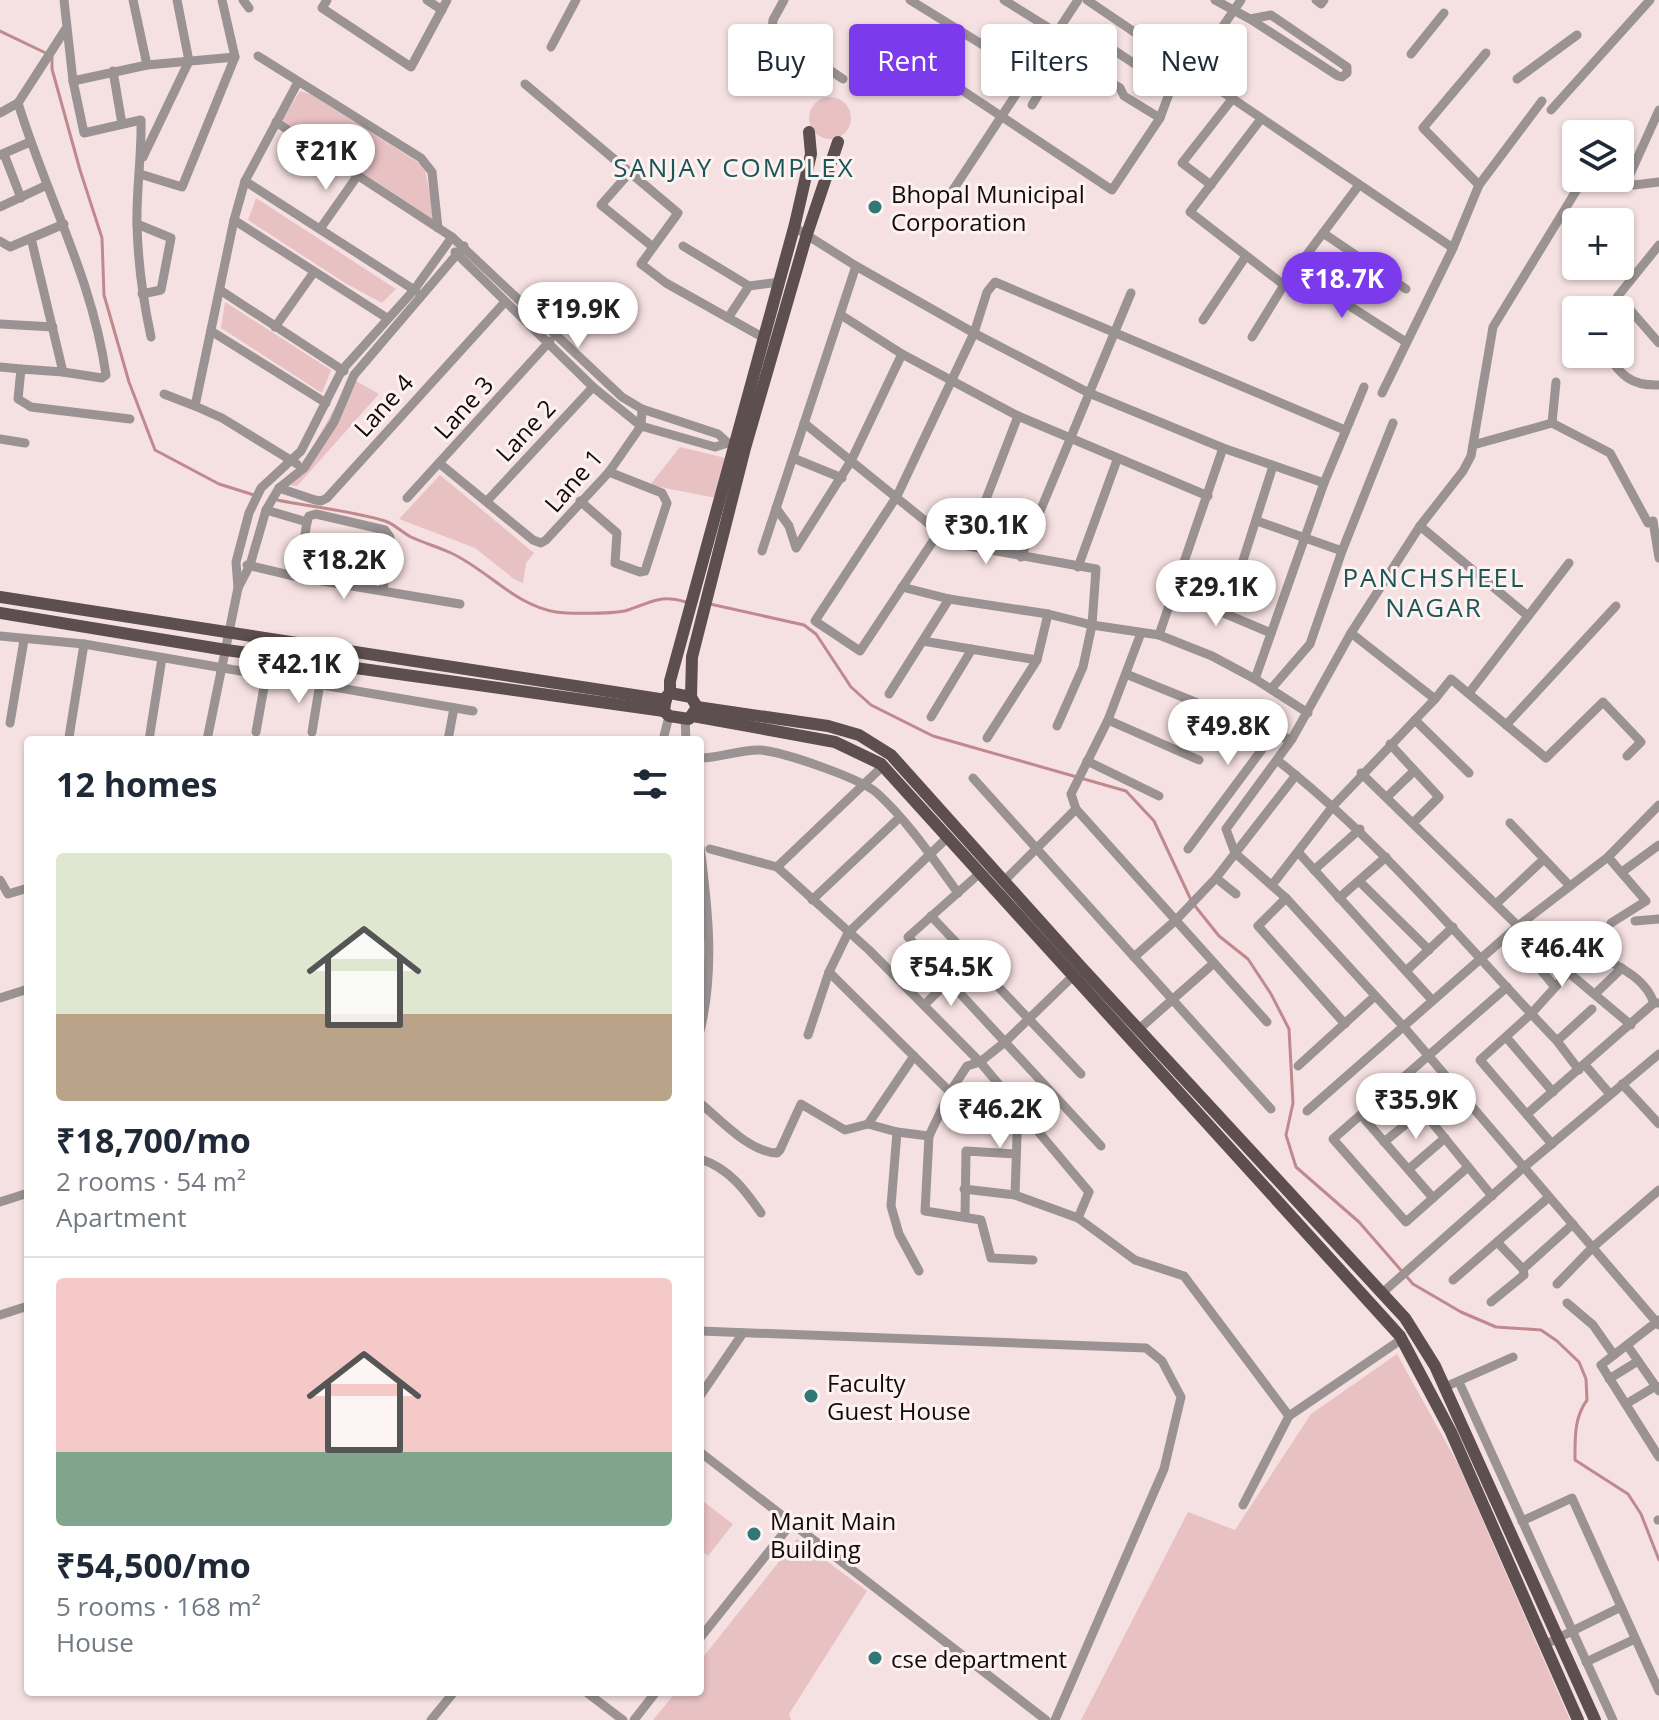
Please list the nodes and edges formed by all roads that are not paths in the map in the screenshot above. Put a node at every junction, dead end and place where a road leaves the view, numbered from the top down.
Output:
1 (64, 0) edge
2 (133, 0) edge
3 (177, 0) edge
4 (222, 0) edge
5 (327, 0) edge
6 (427, 0) edge
7 (447, 0) edge
8 (576, 0) edge
9 (784, 0) edge
10 (910, 0) edge
11 (1004, 0) edge
12 (1078, 0) edge
13 (1087, 0) edge
14 (1215, 0) edge
15 (1241, 0) edge
16 (1316, 0) edge
17 (1324, 0) edge
18 (1650, 0) edge
19 (442, 10) junction
20 (1235, 11) junction
21 (1444, 13) dead end
22 (1250, 19) junction
23 (1043, 24) edge
24 (1063, 24) edge
25 (1226, 24) edge
26 (65, 30) junction
27 (1133, 31) edge
28 (1577, 35) dead end
29 (981, 44) edge
30 (551, 47) dead end
31 (1117, 52) edge
32 (1486, 53) dead end
33 (1411, 54) dead end
34 (258, 56) dead end
35 (235, 57) junction
36 (189, 61) junction
37 (147, 65) junction
38 (113, 71) junction
39 (843, 79) dead end
40 (1517, 79) dead end
41 (73, 81) junction
42 (298, 82) junction
43 (525, 84) dead end
44 (1117, 86) edge
45 (965, 92) edge
46 (1015, 96) edge
47 (1038, 96) edge
48 (1230, 96) edge
49 (1233, 98) junction
50 (1542, 101) dead end
51 (18, 103) junction
52 (1032, 105) dead end
53 (3, 109) edge
54 (1551, 110) dead end
55 (1659, 110) edge
56 (1002, 116) junction
57 (1160, 118) junction
58 (1261, 119) junction
59 (276, 122) junction
60 (122, 124) junction
61 (809, 132) dead end
62 (30, 142) junction
63 (838, 142) dead end
64 (2, 155) edge
65 (142, 159) junction
66 (631, 171) junction
67 (140, 174) junction
68 (358, 175) junction
69 (245, 181) junction
70 (1659, 182) edge
71 (47, 185) junction
72 (1211, 185) junction
73 (1359, 185) junction
74 (1479, 185) junction
75 (953, 190) dead end
76 (1575, 192) edge
77 (21, 198) junction
78 (0, 207) edge
79 (234, 220) junction
80 (64, 224) junction
81 (137, 224) junction
82 (794, 227) junction
83 (438, 228) junction
84 (320, 229) junction
85 (1323, 233) junction
86 (807, 234) junction
87 (31, 238) junction
88 (0, 241) edge
89 (449, 241) junction
90 (1659, 245) edge
91 (683, 246) dead end
92 (653, 247) junction
93 (1453, 248) junction
94 (460, 250) junction
95 (1246, 256) junction
96 (856, 266) junction
97 (1295, 271) junction
98 (314, 272) junction
99 (780, 282) junction
100 (1284, 285) junction
101 (749, 286) junction
102 (1406, 289) dead end
103 (220, 290) junction
104 (418, 293) junction
105 (1131, 293) dead end
106 (142, 294) junction
107 (1618, 296) edge
108 (504, 303) junction
109 (1634, 314) edge
110 (841, 315) junction
111 (387, 318) junction
112 (728, 318) junction
113 (1203, 320) dead end
114 (0, 324) edge
115 (53, 327) junction
116 (275, 327) junction
117 (211, 331) junction
118 (1114, 332) junction
119 (974, 333) junction
120 (557, 334) junction
121 (151, 337) dead end
122 (1252, 337) dead end
123 (764, 338) junction
124 (1406, 342) junction
125 (1659, 343) edge
126 (548, 344) junction
127 (902, 354) junction
128 (0, 367) edge
129 (1616, 368) edge
130 (21, 369) junction
131 (342, 370) junction
132 (63, 372) junction
133 (354, 375) junction
134 (951, 379) junction
135 (1556, 382) dead end
136 (1659, 385) edge
137 (593, 387) junction
138 (1364, 387) dead end
139 (1089, 393) junction
140 (1382, 393) dead end
141 (164, 394) dead end
142 (326, 403) junction
143 (195, 406) junction
144 (642, 409) junction
145 (1018, 416) junction
146 (130, 419) dead end
147 (804, 423) junction
148 (1393, 423) dead end
149 (1552, 423) junction
150 (641, 426) junction
151 (1345, 430) junction
152 (0, 439) edge
153 (1071, 439) junction
154 (25, 443) dead end
155 (736, 445) junction
156 (1473, 445) junction
157 (1223, 448) junction
158 (793, 458) junction
159 (1117, 460) junction
160 (292, 461) junction
161 (851, 461) junction
162 (439, 463) junction
163 (1273, 466) junction
164 (304, 468) junction
165 (609, 472) junction
166 (842, 478) junction
167 (1324, 483) junction
168 (277, 491) junction
169 (897, 496) junction
170 (1208, 496) junction
171 (407, 498) dead end
172 (487, 501) junction
173 (580, 501) junction
174 (267, 508) junction
175 (776, 508) junction
176 (1257, 521) junction
177 (307, 522) junction
178 (1420, 526) junction
179 (939, 532) junction
180 (1304, 536) junction
181 (968, 546) junction
182 (762, 551) dead end
183 (1342, 551) junction
184 (1021, 557) junction
185 (1659, 558) edge
186 (236, 562) junction
187 (1569, 563) dead end
188 (250, 565) junction
189 (1078, 567) junction
190 (298, 577) junction
191 (902, 587) junction
192 (238, 588) junction
193 (383, 590) junction
194 (1174, 592) junction
195 (0, 597) edge
196 (949, 599) junction
197 (460, 604) dead end
198 (1616, 606) dead end
199 (0, 613) edge
200 (1048, 614) junction
201 (1226, 614) junction
202 (695, 616) junction
203 (1528, 616) junction
204 (1092, 625) junction
205 (229, 633) junction
206 (1141, 633) junction
207 (1271, 633) junction
208 (1351, 633) junction
209 (1159, 635) junction
210 (0, 636) edge
211 (24, 640) junction
212 (923, 641) junction
213 (84, 644) junction
214 (972, 649) junction
215 (226, 650) junction
216 (162, 658) junction
217 (1037, 660) junction
218 (221, 668) junction
219 (1126, 674) junction
220 (266, 676) junction
221 (1255, 679) junction
222 (320, 683) junction
223 (1271, 689) junction
224 (1469, 693) junction
225 (889, 694) dead end
226 (1435, 699) junction
227 (667, 705) junction
228 (454, 708) junction
229 (691, 710) junction
230 (473, 711) dead end
231 (1308, 713) junction
232 (1227, 715) dead end
233 (931, 717) dead end
234 (1108, 720) junction
235 (1415, 720) junction
236 (10, 723) dead end
237 (1506, 725) junction
238 (1057, 726) dead end
239 (256, 732) dead end
240 (312, 732) dead end
241 (69, 736) edge
242 (150, 736) edge
243 (208, 736) edge
244 (449, 736) edge
245 (663, 736) edge
246 (687, 736) edge
247 (987, 738) dead end
248 (1292, 739) junction
249 (1390, 744) junction
250 (1627, 756) dead end
251 (704, 758) edge
252 (1199, 760) dead end
253 (1277, 760) junction
254 (1087, 763) junction
255 (883, 766) junction
256 (1414, 771) junction
257 (1361, 773) junction
258 (1469, 773) dead end
259 (1296, 775) junction
260 (973, 778) dead end
261 (865, 785) junction
262 (1159, 796) dead end
263 (1387, 797) junction
264 (1659, 805) edge
265 (1333, 806) junction
266 (1076, 809) junction
267 (899, 818) junction
268 (1413, 823) junction
269 (1510, 823) dead end
270 (1360, 829) junction
271 (948, 837) junction
272 (1659, 845) edge
273 (705, 848) edge
274 (1037, 849) junction
275 (1188, 849) dead end
276 (1298, 852) junction
277 (1235, 853) junction
278 (930, 854) junction
279 (1386, 857) junction
280 (1608, 857) junction
281 (1544, 859) junction
282 (777, 867) junction
283 (1314, 870) junction
284 (1622, 872) junction
285 (980, 873) junction
286 (1216, 878) junction
287 (0, 880) edge
288 (1004, 881) junction
289 (1359, 881) junction
290 (1272, 885) junction
291 (1570, 886) junction
292 (24, 889) edge
293 (958, 893) junction
294 (1236, 894) dead end
295 (1286, 898) junction
296 (1339, 898) junction
297 (812, 900) junction
298 (1496, 904) junction
299 (931, 916) junction
300 (1659, 919) edge
301 (1176, 920) junction
302 (1635, 921) dead end
303 (1611, 923) dead end
304 (1453, 927) junction
305 (1518, 927) junction
306 (848, 933) junction
307 (1429, 950) junction
308 (1134, 957) junction
309 (1481, 958) junction
310 (1214, 963) junction
311 (1622, 968) junction
312 (1406, 971) junction
313 (829, 972) junction
314 (1569, 973) junction
315 (1073, 976) junction
316 (949, 981) junction
317 (1507, 987) junction
318 (1555, 987) junction
319 (24, 990) edge
320 (1595, 994) junction
321 (1375, 996) junction
322 (0, 998) edge
323 (1172, 999) junction
324 (1432, 1000) junction
325 (1656, 1003) edge
326 (924, 1005) junction
327 (1592, 1009) dead end
328 (1531, 1014) junction
329 (704, 1015) edge
330 (1027, 1018) junction
331 (1267, 1022) dead end
332 (1345, 1024) junction
333 (1631, 1025) junction
334 (1403, 1026) junction
335 (1139, 1029) junction
336 (808, 1035) dead end
337 (1506, 1037) junction
338 (1557, 1041) junction
339 (1005, 1042) junction
340 (914, 1056) junction
341 (1427, 1056) junction
342 (1657, 1058) edge
343 (980, 1062) junction
344 (1298, 1066) dead end
345 (1582, 1067) junction
346 (1081, 1074) dead end
347 (1399, 1082) junction
348 (1622, 1084) junction
349 (950, 1092) junction
350 (1553, 1092) junction
351 (1609, 1093) junction
352 (704, 1106) edge
353 (1018, 1107) junction
354 (1271, 1109) dead end
355 (1307, 1111) dead end
356 (1422, 1111) junction
357 (1527, 1114) junction
358 (1361, 1115) junction
359 (868, 1124) junction
360 (1659, 1124) edge
361 (897, 1132) junction
362 (929, 1136) junction
363 (1445, 1138) junction
364 (1384, 1142) junction
365 (1552, 1144) junction
366 (1101, 1146) dead end
367 (1016, 1154) junction
368 (704, 1161) edge
369 (1468, 1167) junction
370 (1523, 1168) junction
371 (1409, 1169) junction
372 (964, 1189) junction
373 (1659, 1190) edge
374 (24, 1194) edge
375 (1015, 1195) junction
376 (1492, 1196) junction
377 (1549, 1197) junction
378 (1433, 1198) junction
379 (0, 1202) edge
380 (761, 1213) dead end
381 (965, 1216) junction
382 (1078, 1218) junction
383 (1573, 1224) junction
384 (1497, 1242) junction
385 (1593, 1247) junction
386 (1033, 1260) dead end
387 (1523, 1269) junction
388 (919, 1271) dead end
389 (1453, 1280) dead end
390 (1557, 1284) dead end
391 (1381, 1294) junction
392 (1491, 1302) dead end
393 (1567, 1303) dead end
394 (24, 1307) edge
395 (0, 1315) edge
396 (1658, 1322) edge
397 (704, 1331) edge
398 (743, 1333) junction
399 (1402, 1339) junction
400 (1627, 1345) junction
401 (1614, 1355) junction
402 (1513, 1357) dead end
403 (1638, 1361) junction
404 (1609, 1379) junction
405 (1459, 1382) junction
406 (1445, 1387) junction
407 (704, 1389) edge
408 (1657, 1389) edge
409 (1626, 1404) junction
410 (1289, 1416) junction
411 (704, 1455) edge
412 (1659, 1457) edge
413 (1489, 1484) junction
414 (1477, 1491) junction
415 (1243, 1505) dead end
416 (1522, 1521) junction
417 (791, 1524) junction
418 (1621, 1607) junction
419 (1550, 1619) junction
420 (1536, 1626) junction
421 (1572, 1631) junction
422 (704, 1633) edge
423 (1558, 1638) junction
424 (1635, 1639) junction
425 (1544, 1645) junction
426 (1586, 1662) junction
427 (1659, 1691) edge
428 (451, 1696) edge
429 (591, 1696) edge
430 (653, 1696) edge
431 (431, 1720) edge
432 (623, 1720) edge
433 (634, 1720) edge
434 (1046, 1720) edge
435 (1055, 1720) edge
436 (1578, 1720) edge
437 (1595, 1720) edge
438 (1613, 1720) edge

1 - 26 street
2 - 37 street
3 - 36 street
4 - 35 street
5 - 19 street
6 - 19 street
7 - 19 street
8 - 30 street
9 - 39 street
10 - 29 street
11 - 23 street
12 - 24 street
13 - 27 street
14 - 20 street
15 - 20 street
16 - 17 street
18 - 54 street
20 - 22 street
20 - 25 street
21 - 33 street
22 - 22 street
26 - 41 street
26 - 51 street
28 - 40 street
31 - 57 street
32 - 74 street
34 - 42 street
35 - 36 street
35 - 67 street
36 - 37 street
36 - 65 street
37 - 38 street
38 - 41 street
38 - 60 street
41 - 60 street
42 - 59 street
42 - 83 street
43 - 66 street
44 - 57 street
45 - 56 street
46 - 56 street
47 - 52 street
48 - 49 street
49 - 58 street
49 - 72 street
50 - 74 street
51 - 53 street
51 - 62 street
55 - 70 street
56 - 57 street
56 - 75 street
58 - 72 street
58 - 73 street
59 - 68 street
59 - 69 street
60 - 65 street
61 - 82 main road
62 - 64 street
62 - 71 street
63 - 86 main road
64 - 77 street
65 - 67 street
66 - 92 street
66 - 92 street
67 - 81 street
68 - 83 street
68 - 84 street
69 - 79 street
69 - 84 street
71 - 77 street
71 - 80 street
72 - 95 street
73 - 85 street
73 - 93 street
74 - 93 street
76 - 156 street
77 - 78 street
79 - 98 street
79 - 103 street
80 - 87 street
80 - 132 street
81 - 106 street
81 - 106 street
82 - 86 street
82 - 99 main road
83 - 89 street
84 - 104 street
85 - 97 street
85 - 102 street
86 - 96 street
86 - 155 main road
87 - 88 street
87 - 115 street
89 - 94 street
89 - 104 street
90 - 107 street
91 - 101 street
92 - 112 street
93 - 124 street
94 - 104 street
94 - 108 street
94 - 120 street
95 - 100 street
95 - 113 street
96 - 110 street
96 - 119 street
97 - 100 street
97 - 124 street
98 - 111 street
98 - 116 street
99 - 101 street
99 - 123 main road
100 - 122 street
101 - 112 street
103 - 116 street
103 - 117 street
104 - 111 street
104 - 133 street
105 - 118 street
106 - 121 street
108 - 126 street
108 - 168 street, Lane 4
109 - 125 street
110 - 127 street
110 - 147 street
111 - 131 street
112 - 123 street
114 - 115 street
115 - 132 street
116 - 131 street
117 - 142 street
117 - 143 street
118 - 119 street
118 - 139 street
118 - 151 street
119 - 134 street
119 - 139 street
120 - 126 street, Lane 3
120 - 144 street
123 - 155 main road
124 - 140 street
126 - 137 street
126 - 162 street, Lane 3
127 - 134 street
127 - 161 street
128 - 130 street
129 - 136 street
130 - 132 street
130 - 146 street
131 - 133 street
131 - 142 street
133 - 164 street
134 - 145 street
134 - 169 street
135 - 149 street
137 - 150 street
137 - 172 street, Lane 2
138 - 151 street
139 - 153 street
139 - 157 street
141 - 143 street
142 - 160 street
143 - 160 street
144 - 150 street
144 - 155 street
145 - 153 street
145 - 181 street
147 - 158 street
147 - 161 street
148 - 183 street
149 - 156 street
149 - 185 street
150 - 155 street
150 - 165 street, Lane 1
151 - 167 street
152 - 154 street
153 - 159 street
153 - 184 street
155 - 202 main road
156 - 178 street
157 - 163 street
157 - 170 street
158 - 166 street
158 - 175 street
159 - 170 street
159 - 189 street
160 - 164 street
160 - 186 street
161 - 166 street
161 - 169 street
162 - 171 street, Lane 3
162 - 172 street, Lane 1
163 - 167 street
163 - 176 street
164 - 168 street
165 - 173 street, Lane 1
165 - 173 street
166 - 175 street
167 - 180 street
168 - 174 street
169 - 179 street
169 - 191 street
170 - 194 street
172 - 173 street, Lane 1
174 - 177 street
174 - 188 street
175 - 182 street
176 - 180 street
176 - 201 street
177 - 190 street
177 - 193 street
178 - 203 street
178 - 208 street
179 - 181 street
179 - 191 street
180 - 183 street
180 - 207 street
181 - 184 street
183 - 223 street
184 - 189 street
186 - 188 street
186 - 192 street
187 - 203 street
188 - 190 street
188 - 192 street
189 - 204 street
190 - 193 street
191 - 196 street
192 - 205 street
193 - 197 street
194 - 201 street
194 - 209 street
195 - 205 main road
196 - 200 street
196 - 212 street
198 - 237 street
199 - 215 main road
200 - 204 street
200 - 217 street
201 - 207 street
202 - 227 main road
202 - 229 main road
203 - 224 street
204 - 206 street
204 - 238 street
205 - 215 street
205 - 227 main road
206 - 209 street
206 - 219 street
207 - 221 street
208 - 226 street
208 - 231 street
209 - 221 street
210 - 211 street
211 - 213 street
211 - 236 street
212 - 214 street
212 - 225 street
213 - 216 street
213 - 241 street
214 - 217 street
214 - 233 street
215 - 218 street
215 - 227 main road
216 - 218 street
216 - 242 street
217 - 247 street
218 - 220 street
218 - 243 street
219 - 232 street
219 - 234 street
220 - 222 street
220 - 239 street
221 - 223 street
222 - 228 street
222 - 240 street
223 - 231 street
224 - 226 street
224 - 237 street
226 - 235 street
227 - 229 main road
227 - 229 main road
227 - 245 street
228 - 230 street
228 - 244 street
229 - 246 street
229 - 255 main road
229 - 288 main road
231 - 248 street
234 - 252 street
234 - 254 street
235 - 249 street
235 - 258 street
237 - 250 street
248 - 253 street
248 - 275 street
249 - 256 street
249 - 257 street
251 - 261 street
253 - 259 street
253 - 277 street
254 - 262 street
254 - 266 street
255 - 261 street
255 - 271 main road
256 - 263 street
256 - 268 street
257 - 263 street
257 - 265 street
259 - 265 street
259 - 277 street
260 - 274 street
261 - 267 street
261 - 282 street
263 - 268 street
264 - 280 street
265 - 270 street
265 - 276 street
266 - 274 street
266 - 301 street
267 - 278 street
267 - 297 street
268 - 298 street
269 - 281 street
270 - 279 street
270 - 283 street
271 - 278 street
271 - 285 main road
272 - 284 street
273 - 282 street
273 - 329 street
274 - 288 street
274 - 308 street
276 - 283 street
276 - 290 street
277 - 286 street
277 - 290 street
278 - 293 street
278 - 306 street
279 - 289 street
279 - 304 street
280 - 284 street
280 - 291 street
281 - 291 street
281 - 298 street
282 - 297 street
283 - 296 street
284 - 303 street
285 - 293 street
285 - 315 main road
286 - 294 street
286 - 301 street
287 - 292 street
288 - 335 main road
289 - 296 street
289 - 307 street
290 - 295 street
291 - 305 street
293 - 299 street
295 - 321 street
295 - 332 street
296 - 312 street
297 - 306 street
298 - 305 street
299 - 316 street
299 - 330 street
300 - 302 street
301 - 308 street
301 - 310 street
304 - 307 street
304 - 309 street
305 - 309 street
305 - 314 street
305 - 318 street
306 - 313 street
306 - 326 street
307 - 312 street
308 - 323 street
309 - 317 street
309 - 324 street
310 - 323 street
310 - 331 street
311 - 314 street
311 - 320 street
311 - 325 street
312 - 324 street
313 - 336 street
313 - 340 street
314 - 318 street
314 - 320 street
315 - 330 street
315 - 399 main road
316 - 326 street
316 - 339 street
317 - 328 street
317 - 341 street
318 - 328 street
319 - 322 street
320 - 333 street
321 - 332 street
321 - 334 street
323 - 335 street
323 - 354 street
324 - 334 street
325 - 333 street
326 - 343 street
327 - 338 street
328 - 337 street
328 - 338 street
330 - 339 street
330 - 346 street
332 - 344 street
333 - 345 street
334 - 341 street
334 - 355 street
335 - 391 main road
337 - 350 street
337 - 357 street
338 - 345 street
339 - 343 street
339 - 366 street
340 - 349 street
340 - 359 street
341 - 347 street
341 - 370 street
342 - 348 street
343 - 349 street
343 - 353 street
345 - 350 street
345 - 351 street
347 - 356 street
347 - 358 street
348 - 351 street
348 - 360 street
349 - 362 street
350 - 357 street
351 - 365 street
352 - 359 street
353 - 367 street
353 - 382 street
356 - 363 street
356 - 364 street
357 - 365 street
358 - 364 street
358 - 378 street
359 - 361 street
361 - 362 street
361 - 388 street
362 - 381 street
363 - 369 street
363 - 371 street
364 - 371 street
365 - 370 street
367 - 372 street
367 - 375 street
368 - 380 street
369 - 376 street
369 - 378 street
370 - 376 street
370 - 377 street
371 - 378 street
372 - 375 street
372 - 381 street
373 - 385 street
374 - 379 street
375 - 382 street
376 - 391 street
377 - 383 street
377 - 384 street
381 - 386 street
382 - 410 street
383 - 385 street
383 - 387 street
384 - 387 street
384 - 389 street
385 - 390 street
385 - 396 street
387 - 392 street
391 - 406 main road
393 - 401 street
394 - 395 street
396 - 400 street
397 - 398 street
398 - 407 street
398 - 435 street
399 - 410 street
399 - 414 main road
400 - 401 street
400 - 403 street
401 - 404 street
402 - 405 street
403 - 404 street
403 - 408 street
404 - 409 street
405 - 406 street
405 - 416 street
406 - 413 main road
408 - 409 street
409 - 412 street
410 - 415 street
411 - 417 street
413 - 414 main road
413 - 419 main road
414 - 420 main road
416 - 418 street
416 - 421 street
417 - 422 street
417 - 434 street
418 - 421 street
418 - 424 street
419 - 420 main road
419 - 423 main road
420 - 425 main road
421 - 423 street
421 - 426 street
423 - 425 street
423 - 437 main road
424 - 426 street
424 - 427 street
425 - 436 main road
426 - 438 street
428 - 431 street
429 - 432 street
430 - 433 street

